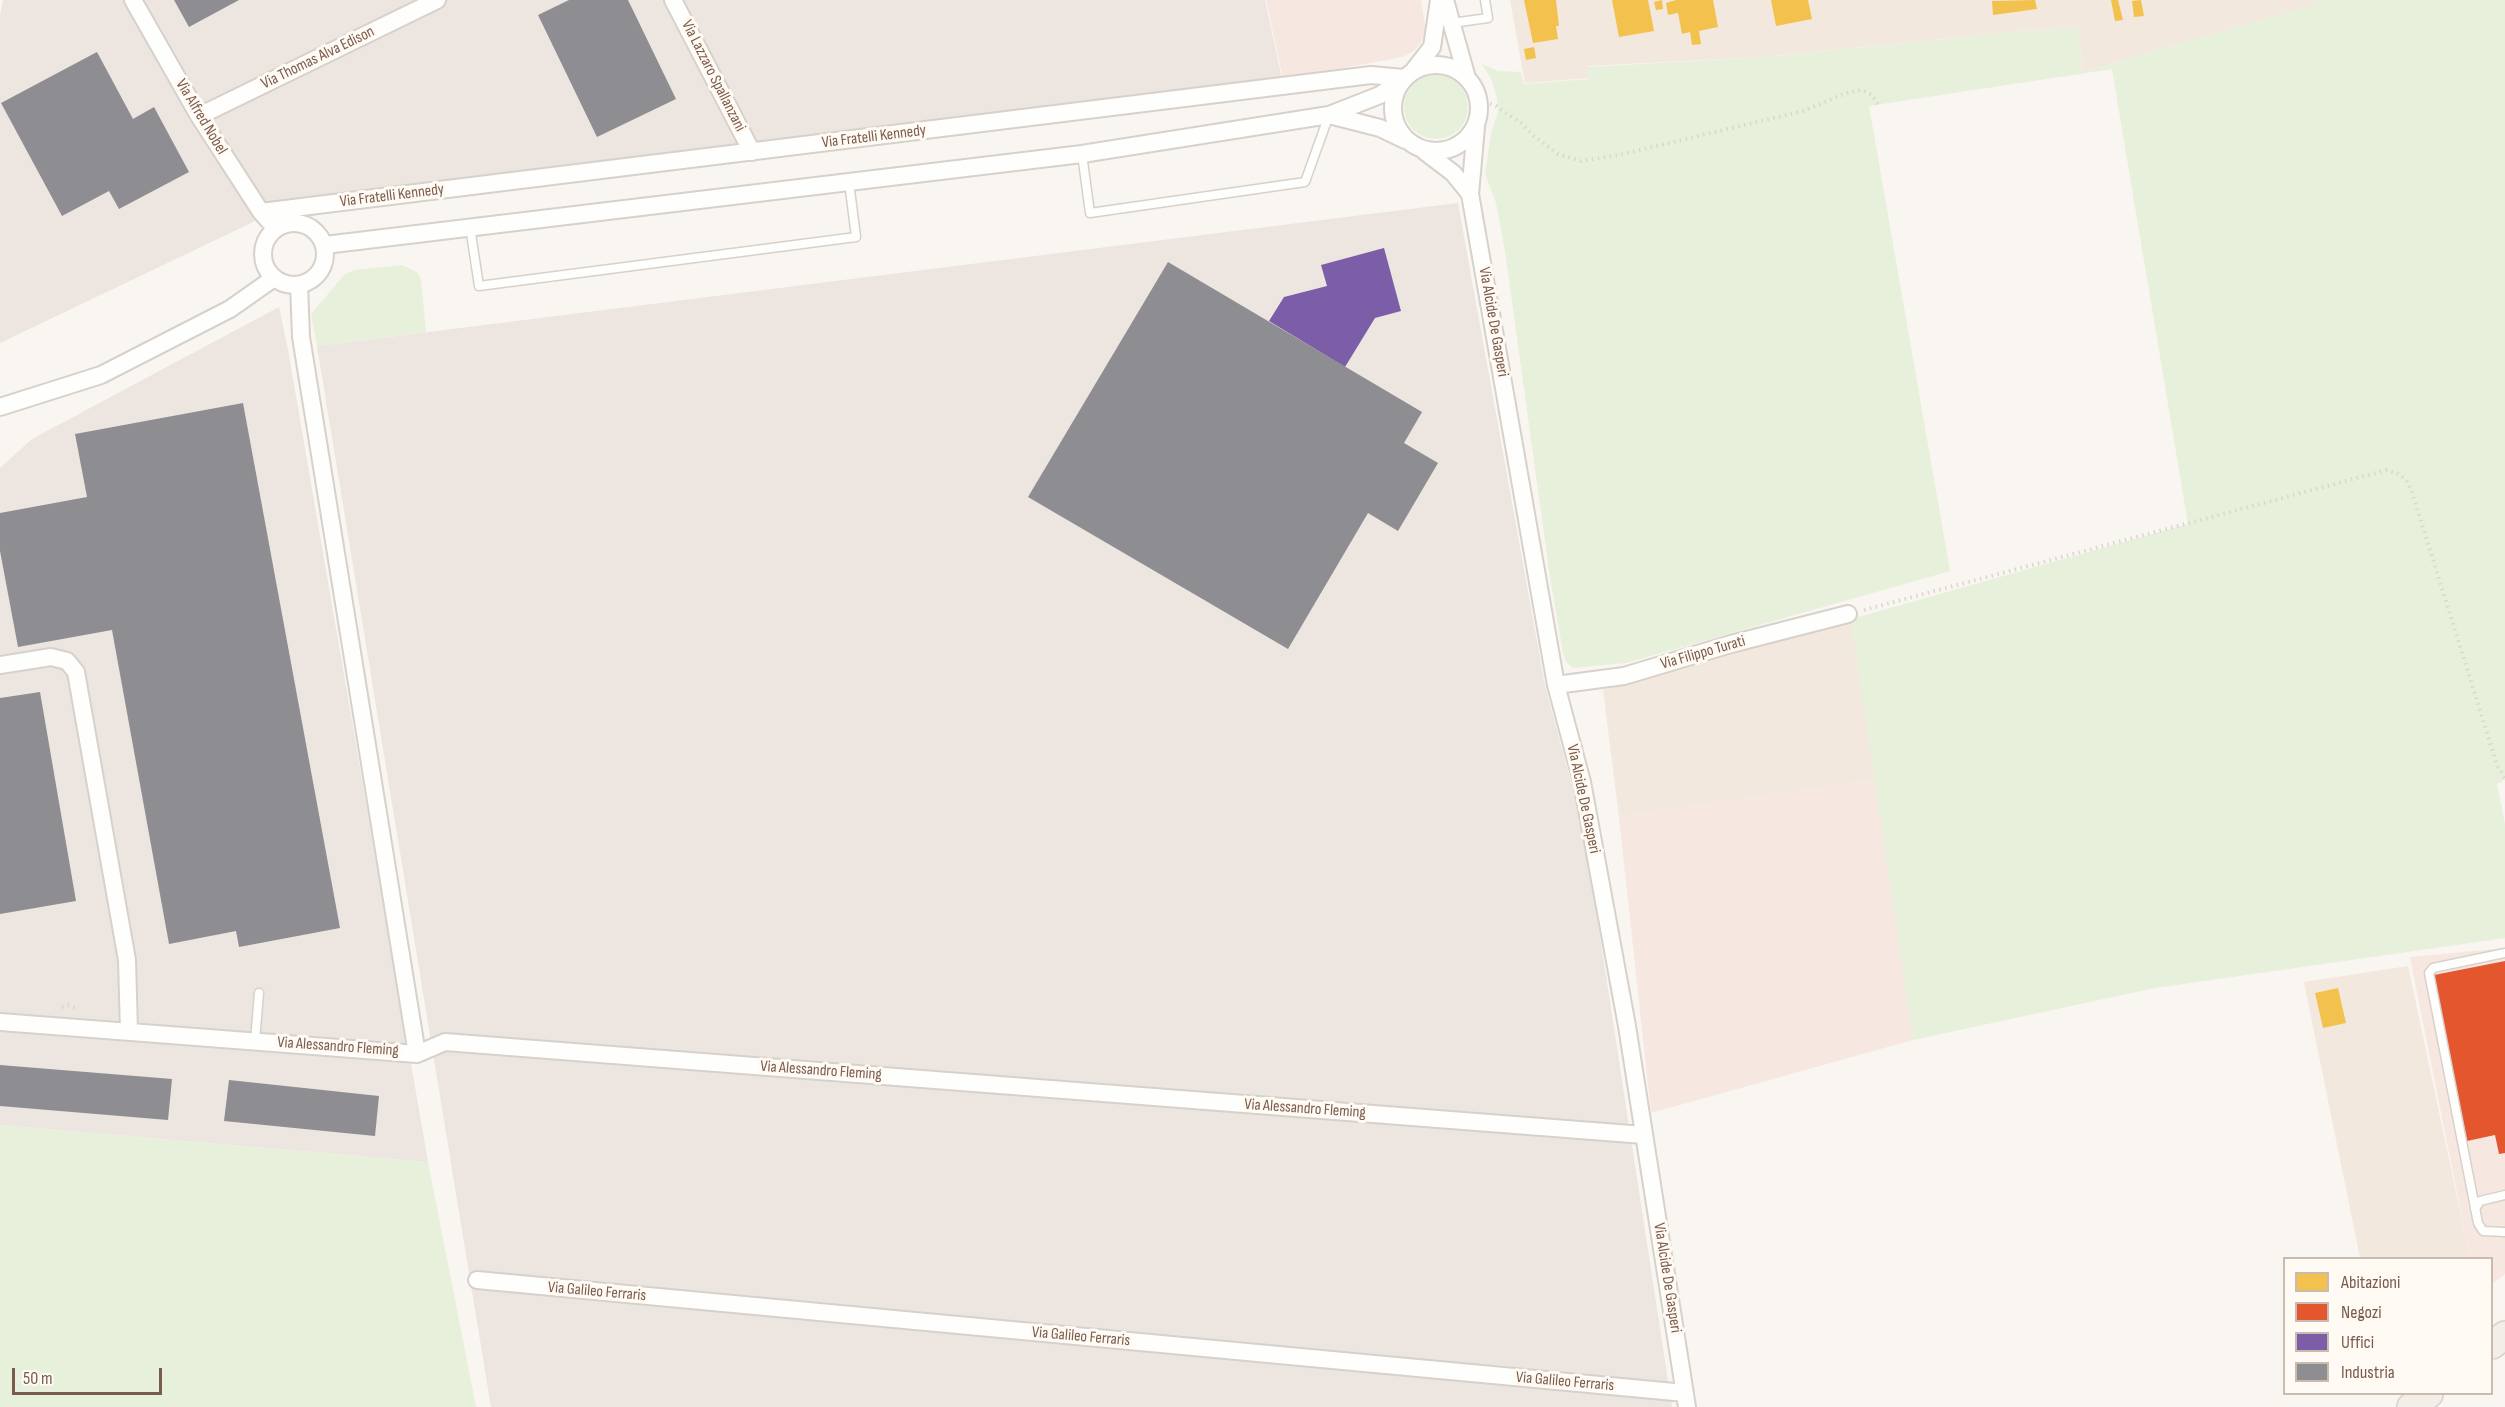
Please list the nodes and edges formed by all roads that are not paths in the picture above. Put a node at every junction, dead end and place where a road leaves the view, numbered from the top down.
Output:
1 (133, 0) edge
2 (436, 0) edge
3 (673, 0) edge
4 (1439, 0) edge
5 (1445, 0) edge
6 (1485, 0) edge
7 (1452, 23) junction
8 (1408, 75) junction
9 (1467, 78) junction
10 (1329, 115) junction
11 (199, 116) junction
12 (1476, 125) junction
13 (1412, 144) junction
14 (752, 152) junction
15 (1082, 154) junction
16 (849, 182) junction
17 (1470, 194) junction
18 (261, 212) junction
19 (470, 227) junction
20 (276, 229) junction
21 (325, 245) junction
22 (274, 278) junction
23 (299, 285) junction
24 (0, 406) edge
25 (1848, 614) road end
26 (0, 665) edge
27 (1556, 685) junction
28 (2505, 953) edge
29 (258, 993) dead end
30 (0, 1022) edge
31 (129, 1031) junction
32 (255, 1041) junction
33 (417, 1054) junction
34 (1644, 1135) junction
35 (2505, 1195) edge
36 (2475, 1209) junction
37 (2505, 1232) edge
38 (477, 1281) dead end
39 (2505, 1335) edge
40 (2493, 1344) edge
41 (2428, 1395) edge
42 (1686, 1400) edge
43 (2411, 1407) edge

1 - 11 street, Via Alfred Nobel
2 - 11 street, Via Thomas Alva Edison
3 - 14 street, Via Lazzaro Spallanzani
4 - 8 street
5 - 7 street
6 - 7 lane
7 - 9 street
8 - 9 street
8 - 10 street
8 - 13 street
8 - 14 street, Via Fratelli Kennedy
9 - 12 street
10 - 13 street
10 - 15 street
10 - 15 lane
11 - 18 street, Via Alfred Nobel
12 - 13 street
12 - 17 street, Via Alcide De Gasperi
13 - 17 street, Via Alcide De Gasperi
14 - 18 street, Via Fratelli Kennedy
15 - 16 street
16 - 19 street
16 - 19 lane
17 - 27 street, Via Alcide De Gasperi
18 - 20 street, Via Alfred Nobel
19 - 21 street
20 - 21 street
20 - 22 street
21 - 23 street
22 - 23 street
22 - 24 street
23 - 33 street
25 - 27 street, Via Filippo Turati
26 - 31 street
27 - 34 street, Via Alcide De Gasperi
28 - 36 lane
29 - 32 lane
30 - 31 street, Via Alessandro Fleming
31 - 32 street, Via Alessandro Fleming
32 - 33 street, Via Alessandro Fleming
33 - 34 street, Via Alessandro Fleming
34 - 42 street, Via Alcide De Gasperi
35 - 36 lane
36 - 37 lane
38 - 42 street, Via Galileo Ferraris
39 - 40 main road
41 - 43 main road

